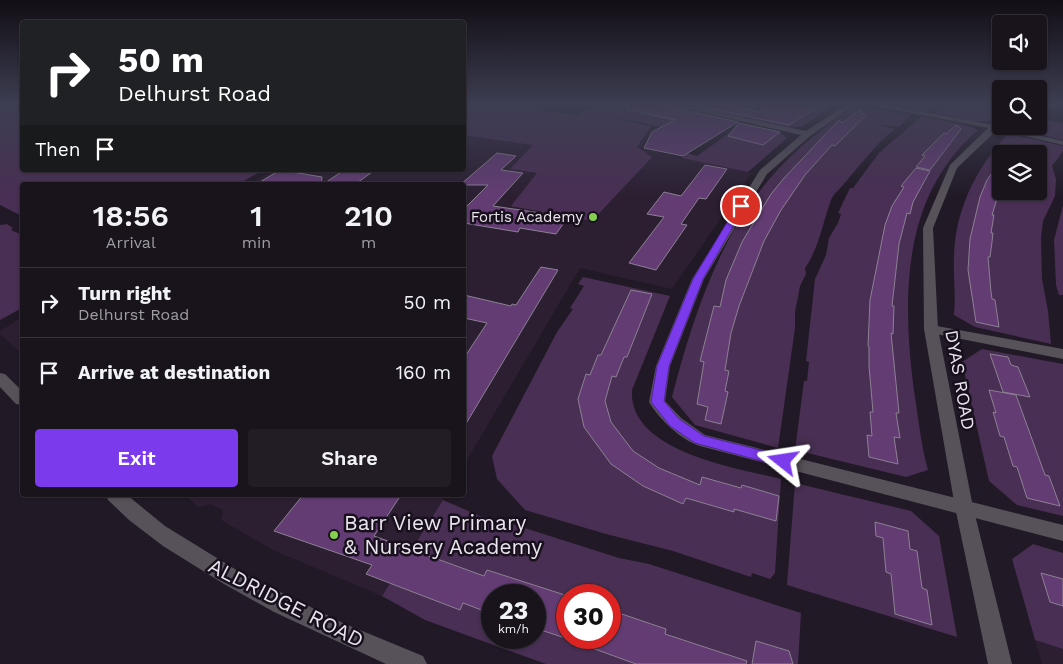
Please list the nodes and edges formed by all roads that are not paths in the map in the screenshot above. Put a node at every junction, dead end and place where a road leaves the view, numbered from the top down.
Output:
1 (807, 134) edge
2 (988, 134) edge
3 (1034, 135) edge
4 (1063, 143) edge
5 (931, 329) junction
6 (1063, 354) edge
7 (0, 378) edge
8 (20, 398) edge
9 (116, 497) edge
10 (964, 507) junction
11 (1063, 533) edge
12 (415, 664) edge
13 (1000, 664) edge

1 - 10 street
2 - 5 street, DYAS ROAD
3 - 4 street
5 - 6 street
5 - 10 street, DYAS ROAD
7 - 8 street
9 - 12 street, ALDRIDGE ROAD
10 - 11 street
10 - 13 street, DYAS ROAD

